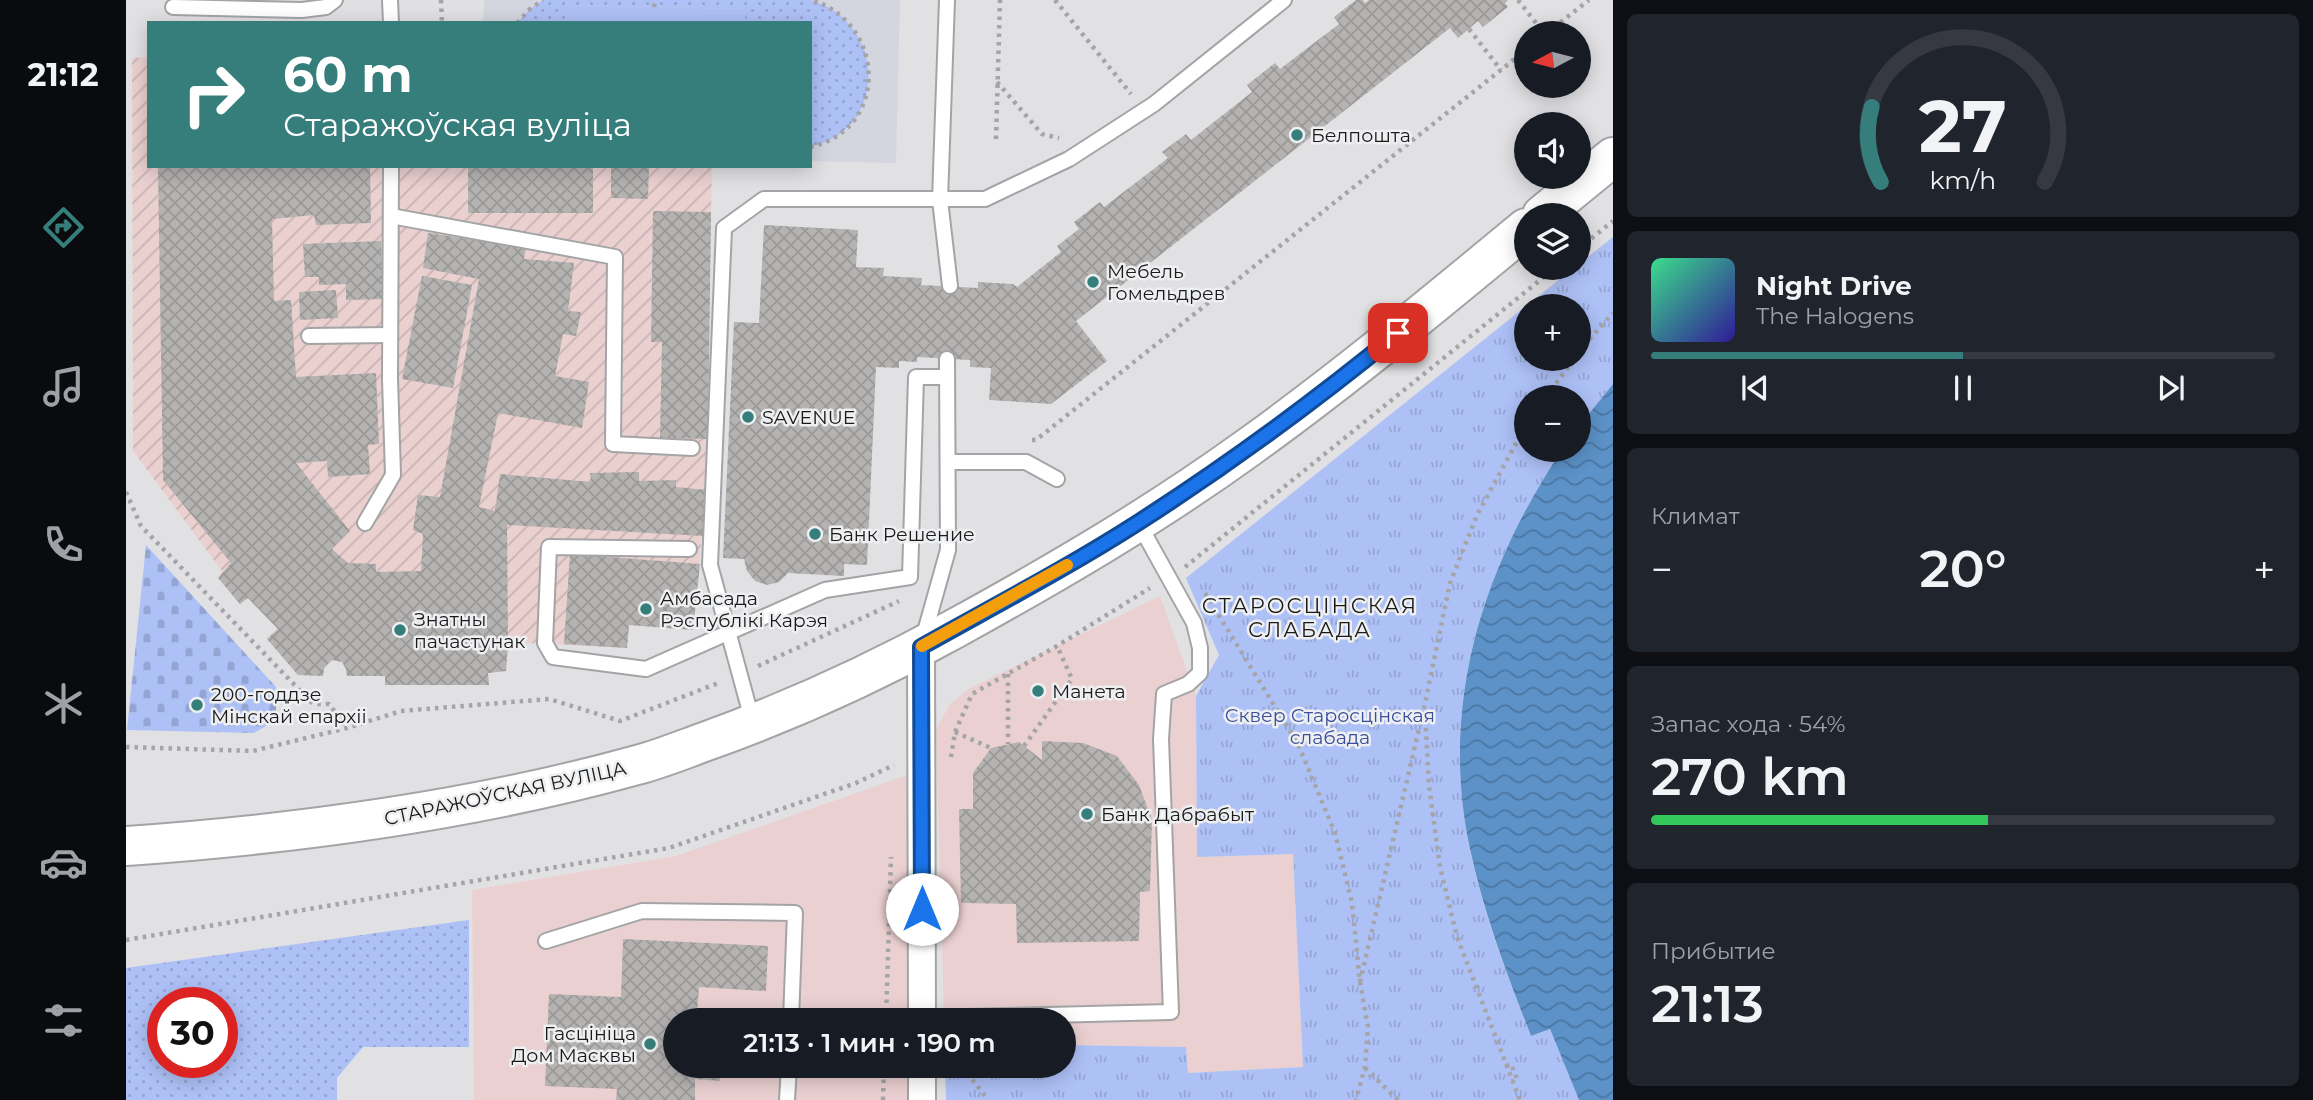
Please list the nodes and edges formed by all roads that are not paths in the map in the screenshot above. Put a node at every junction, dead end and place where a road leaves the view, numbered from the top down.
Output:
1 (335, 0) edge
2 (390, 0) edge
3 (947, 0) edge
4 (1284, 0) edge
5 (173, 7) dead end
6 (391, 21) edge
7 (1613, 157) edge
8 (391, 168) edge
9 (940, 200) junction
10 (1557, 203) edge
11 (391, 216) junction
12 (1514, 238) edge
13 (950, 286) dead end
14 (390, 335) junction
15 (309, 336) dead end
16 (947, 359) dead end
17 (947, 377) junction
18 (692, 448) dead end
19 (948, 463) junction
20 (1057, 479) dead end
21 (365, 523) dead end
22 (1139, 523) junction
23 (689, 550) dead end
24 (728, 635) junction
25 (921, 647) junction
26 (754, 724) junction
27 (126, 846) edge
28 (546, 941) dead end
29 (791, 1008) edge
30 (922, 1008) edge
31 (1076, 1015) edge
32 (788, 1078) edge
33 (922, 1078) edge
34 (787, 1100) edge
35 (922, 1100) edge

1 - 5 lane
2 - 6 lane
3 - 9 lane
4 - 9 lane
7 - 10 main road
8 - 11 lane
9 - 13 lane
9 - 24 lane
11 - 14 lane
11 - 18 lane
12 - 22 main road, СТАРАЖОЎСКАЯ ВУЛІЦА
14 - 15 lane
14 - 21 lane
16 - 17 lane
17 - 19 lane
17 - 24 lane
19 - 20 lane
19 - 25 lane
22 - 25 main road, СТАРАЖОЎСКАЯ ВУЛІЦА
22 - 31 lane
23 - 24 lane
24 - 26 lane
25 - 26 main road, СТАРАЖОЎСКАЯ ВУЛІЦА
25 - 30 street
26 - 27 main road, СТАРАЖОЎСКАЯ ВУЛІЦА
28 - 29 lane
32 - 34 lane
33 - 35 street

